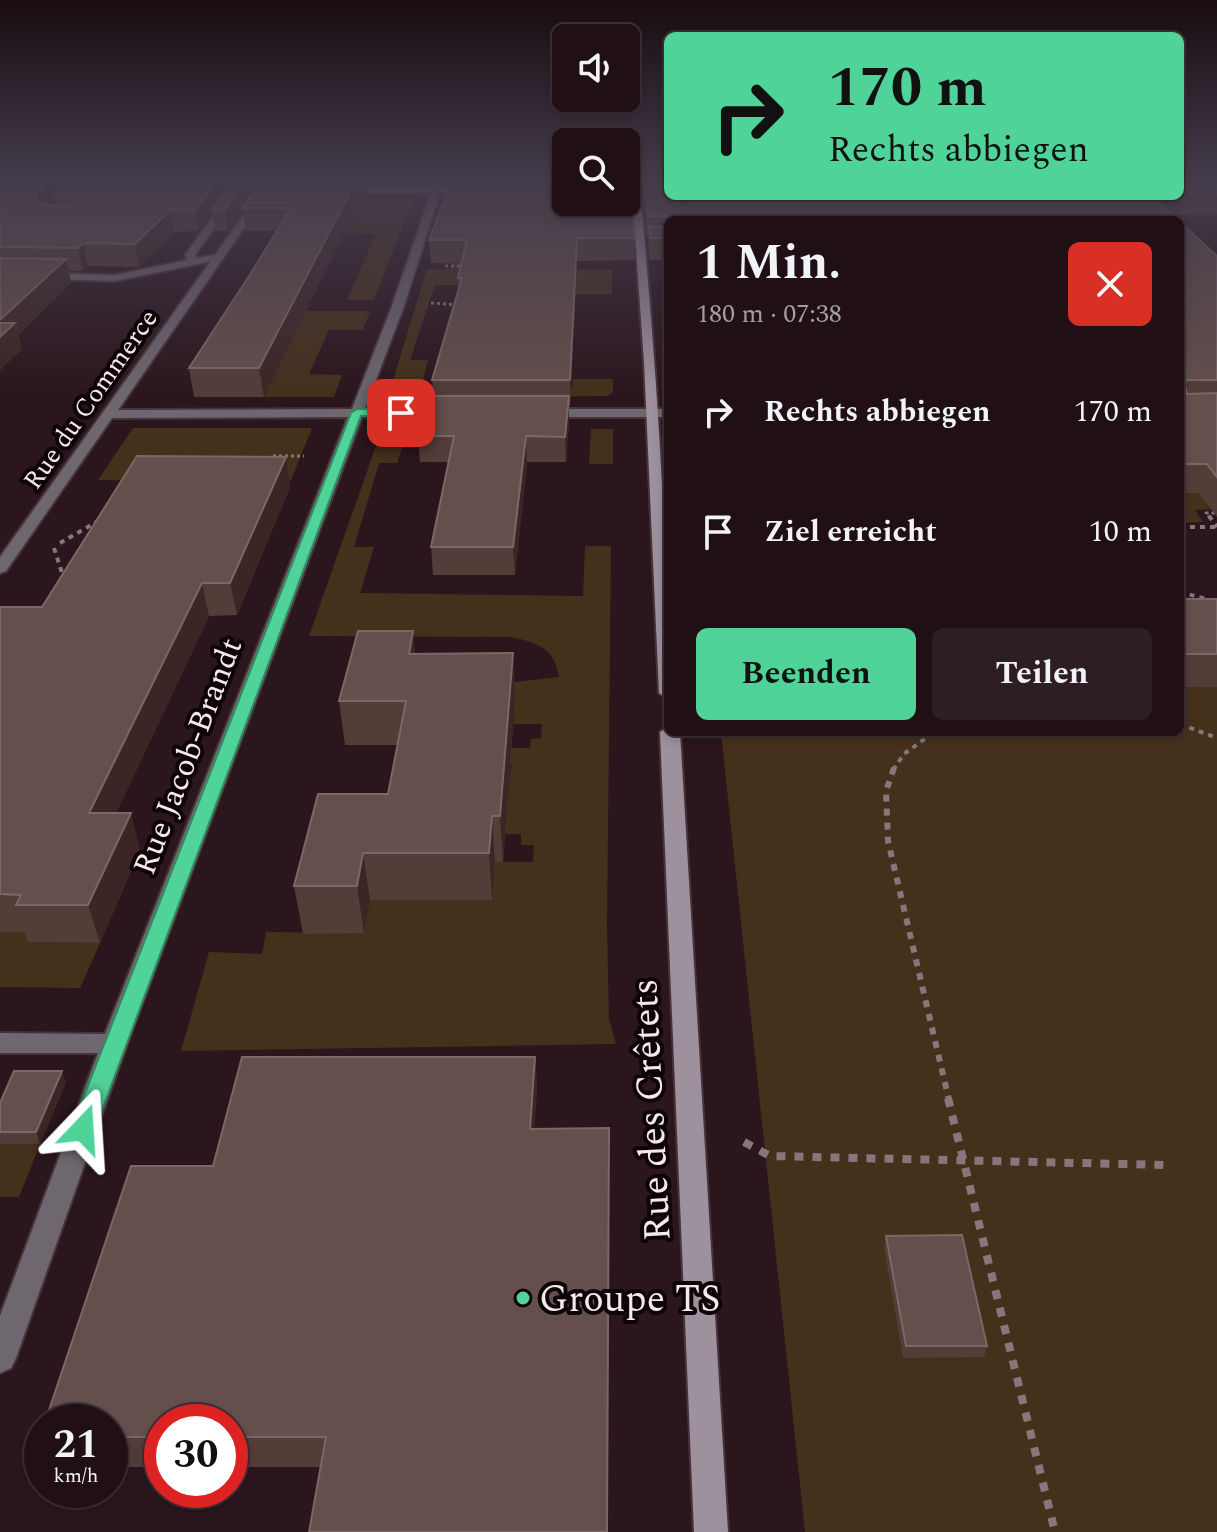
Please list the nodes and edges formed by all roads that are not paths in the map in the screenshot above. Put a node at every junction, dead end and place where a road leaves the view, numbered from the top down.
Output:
1 (193, 250) edge
2 (224, 250) edge
3 (416, 250) edge
4 (646, 250) edge
5 (219, 257) junction
6 (193, 261) junction
7 (0, 275) edge
8 (357, 413) junction
9 (467, 413) edge
10 (525, 413) edge
11 (652, 413) junction
12 (664, 413) edge
13 (108, 414) junction
14 (0, 568) edge
15 (664, 623) edge
16 (670, 736) edge
17 (0, 1043) edge
18 (114, 1044) junction
19 (0, 1358) edge
20 (711, 1532) edge

1 - 6 street
2 - 5 street, Rue du Commerce
3 - 8 street, Rue Jacob-Brandt
4 - 11 main road
5 - 6 street, Rue du Commerce
5 - 13 street, Rue du Commerce
6 - 7 street, Rue du Commerce
8 - 9 street
8 - 13 street
8 - 18 street, Rue Jacob-Brandt
10 - 11 street
11 - 12 street
11 - 15 main road
13 - 14 street, Rue du Commerce
16 - 20 main road, Rue des Crêtets
17 - 18 street
18 - 19 street, Rue Jacob-Brandt

